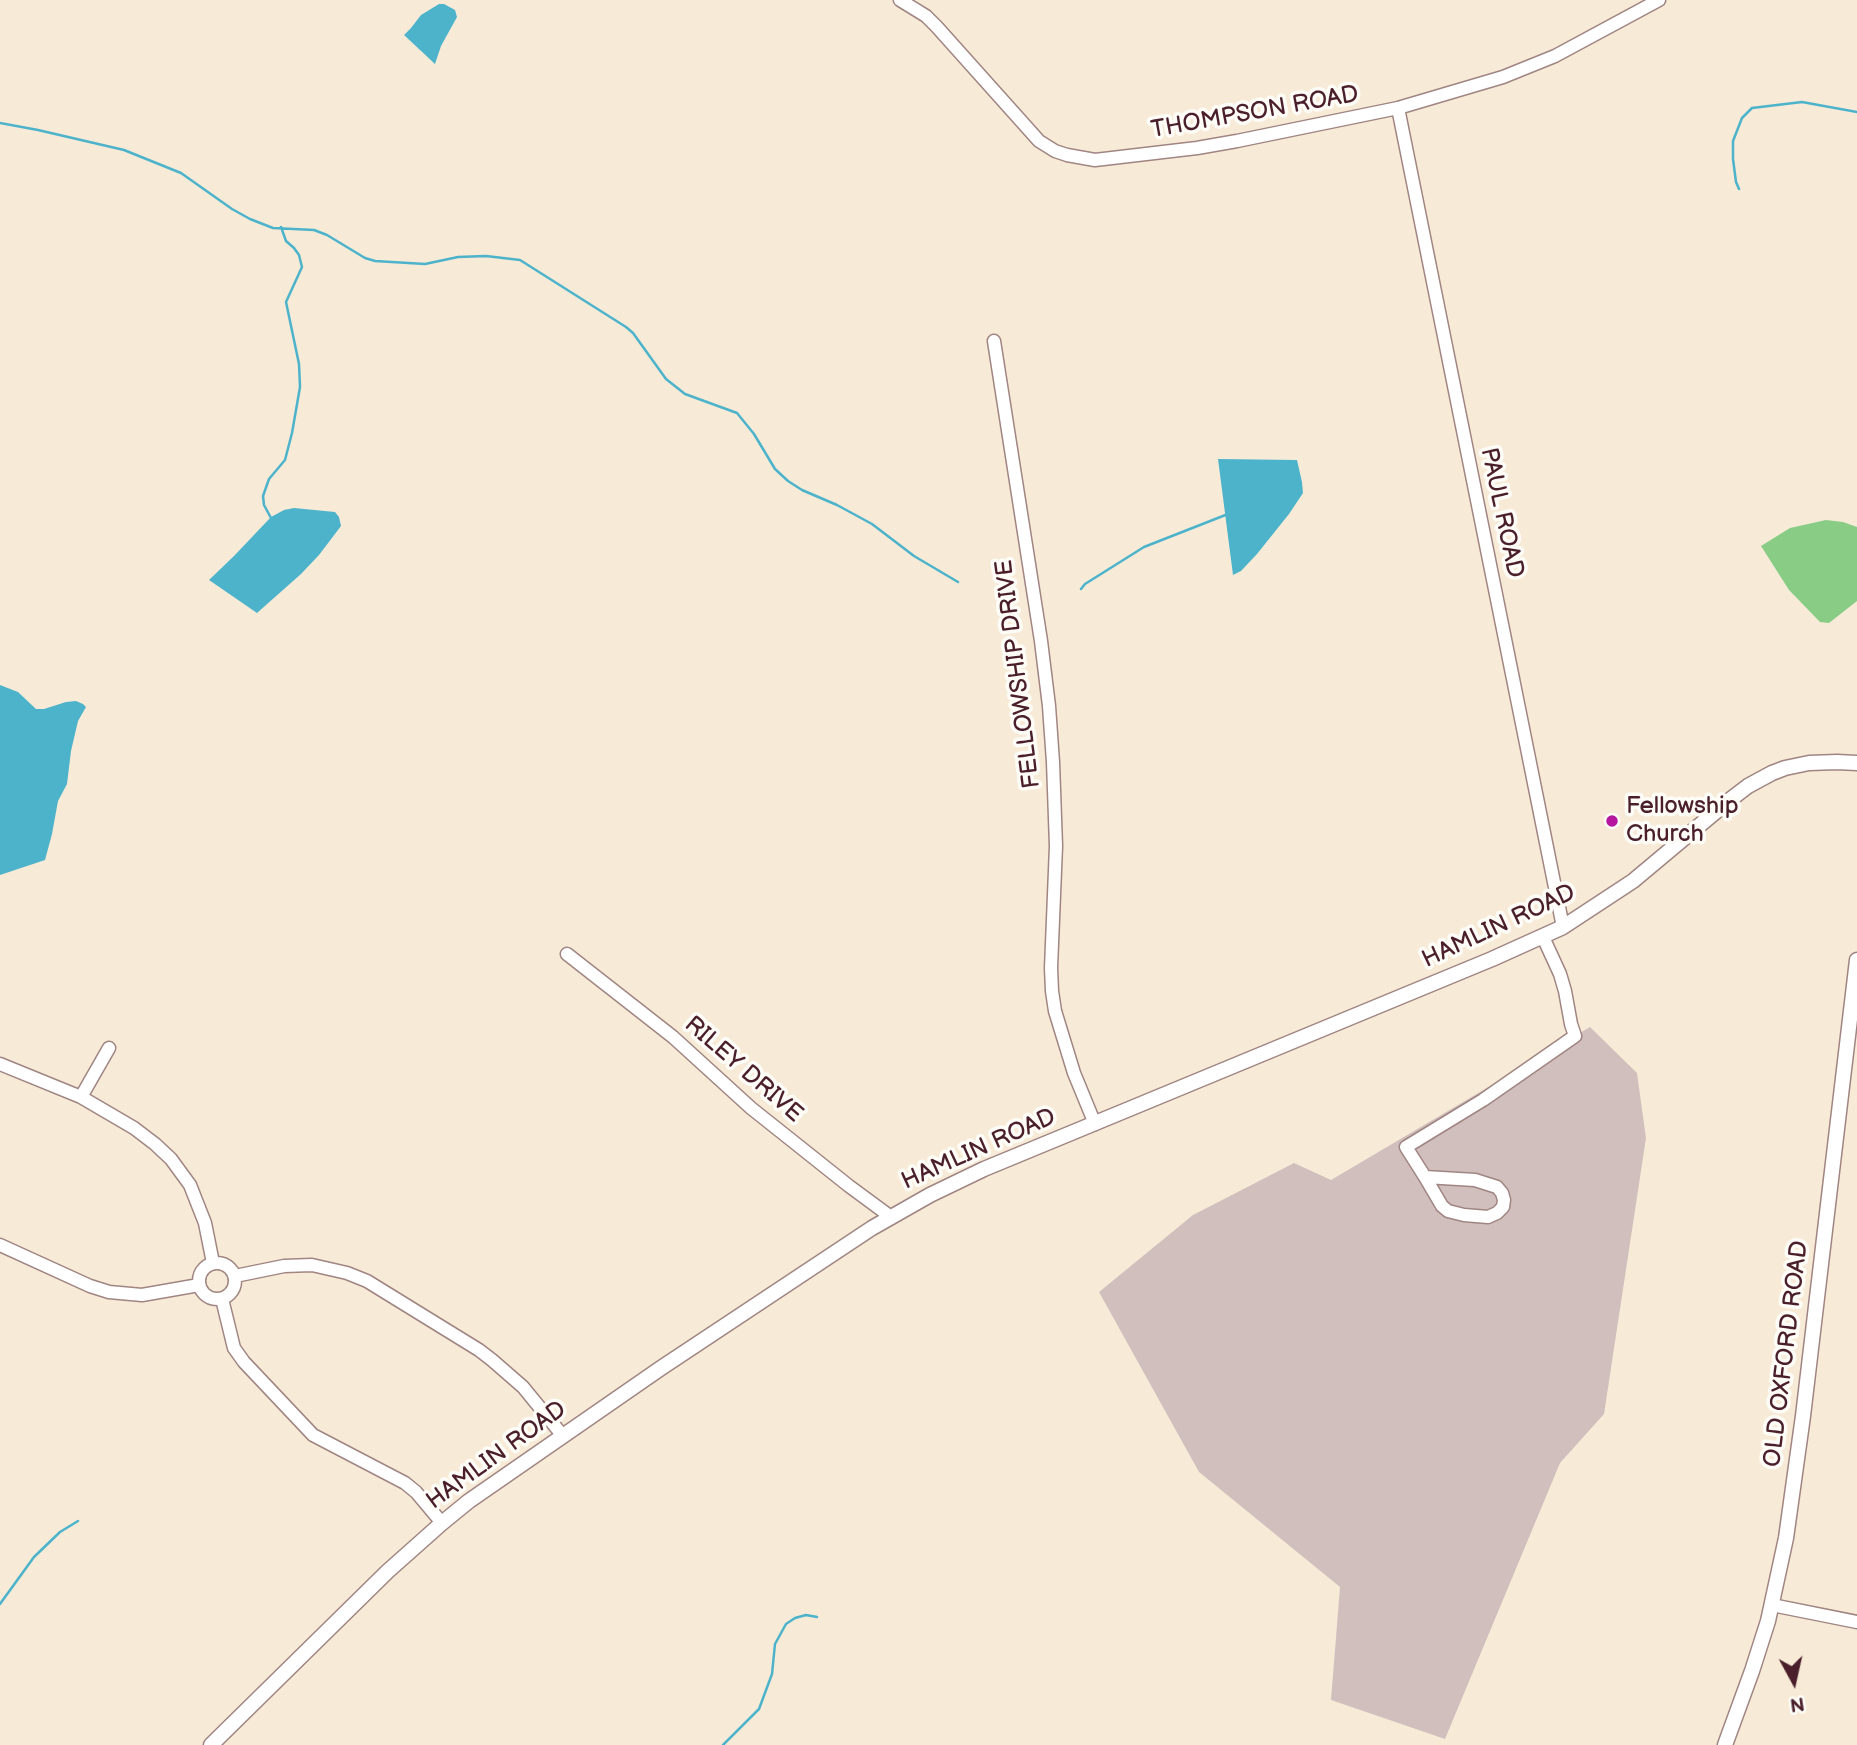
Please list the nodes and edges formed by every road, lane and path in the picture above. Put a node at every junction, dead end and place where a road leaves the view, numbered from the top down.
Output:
1 (900, 0) edge
2 (1659, 0) edge
3 (920, 5) edge
4 (1398, 108) junction
5 (994, 341) dead end
6 (1857, 763) edge
7 (1563, 927) junction
8 (1543, 937) junction
9 (567, 954) dead end
10 (1857, 960) edge
11 (110, 1048) dead end
12 (0, 1063) edge
13 (81, 1097) junction
14 (1095, 1124) junction
15 (1424, 1177) junction
16 (891, 1217) junction
17 (0, 1245) edge
18 (214, 1263) junction
19 (235, 1276) junction
20 (200, 1285) junction
21 (222, 1299) junction
22 (563, 1436) junction
23 (442, 1523) junction
24 (1772, 1605) junction
25 (1857, 1622) edge
26 (211, 1745) edge
27 (1724, 1745) edge

1 - 3 street, THOMPSON ROAD
2 - 4 street, THOMPSON ROAD
3 - 4 street, THOMPSON ROAD
4 - 7 street, PAUL ROAD
5 - 14 street, FELLOWSHIP DRIVE
6 - 7 street, HAMLIN ROAD
7 - 8 street, HAMLIN ROAD
8 - 14 street, HAMLIN ROAD
8 - 15 street
9 - 16 street, RILEY DRIVE
10 - 24 street, OLD OXFORD ROAD
11 - 13 street
12 - 13 street
13 - 18 street
14 - 16 street, HAMLIN ROAD
15 - 15 street
16 - 22 street, HAMLIN ROAD
17 - 20 street
18 - 19 street
18 - 20 street
19 - 21 street
19 - 22 street
20 - 21 street
21 - 23 street
22 - 23 street, HAMLIN ROAD
23 - 26 street, HAMLIN ROAD
24 - 25 street
24 - 27 street, OLD OXFORD ROAD

